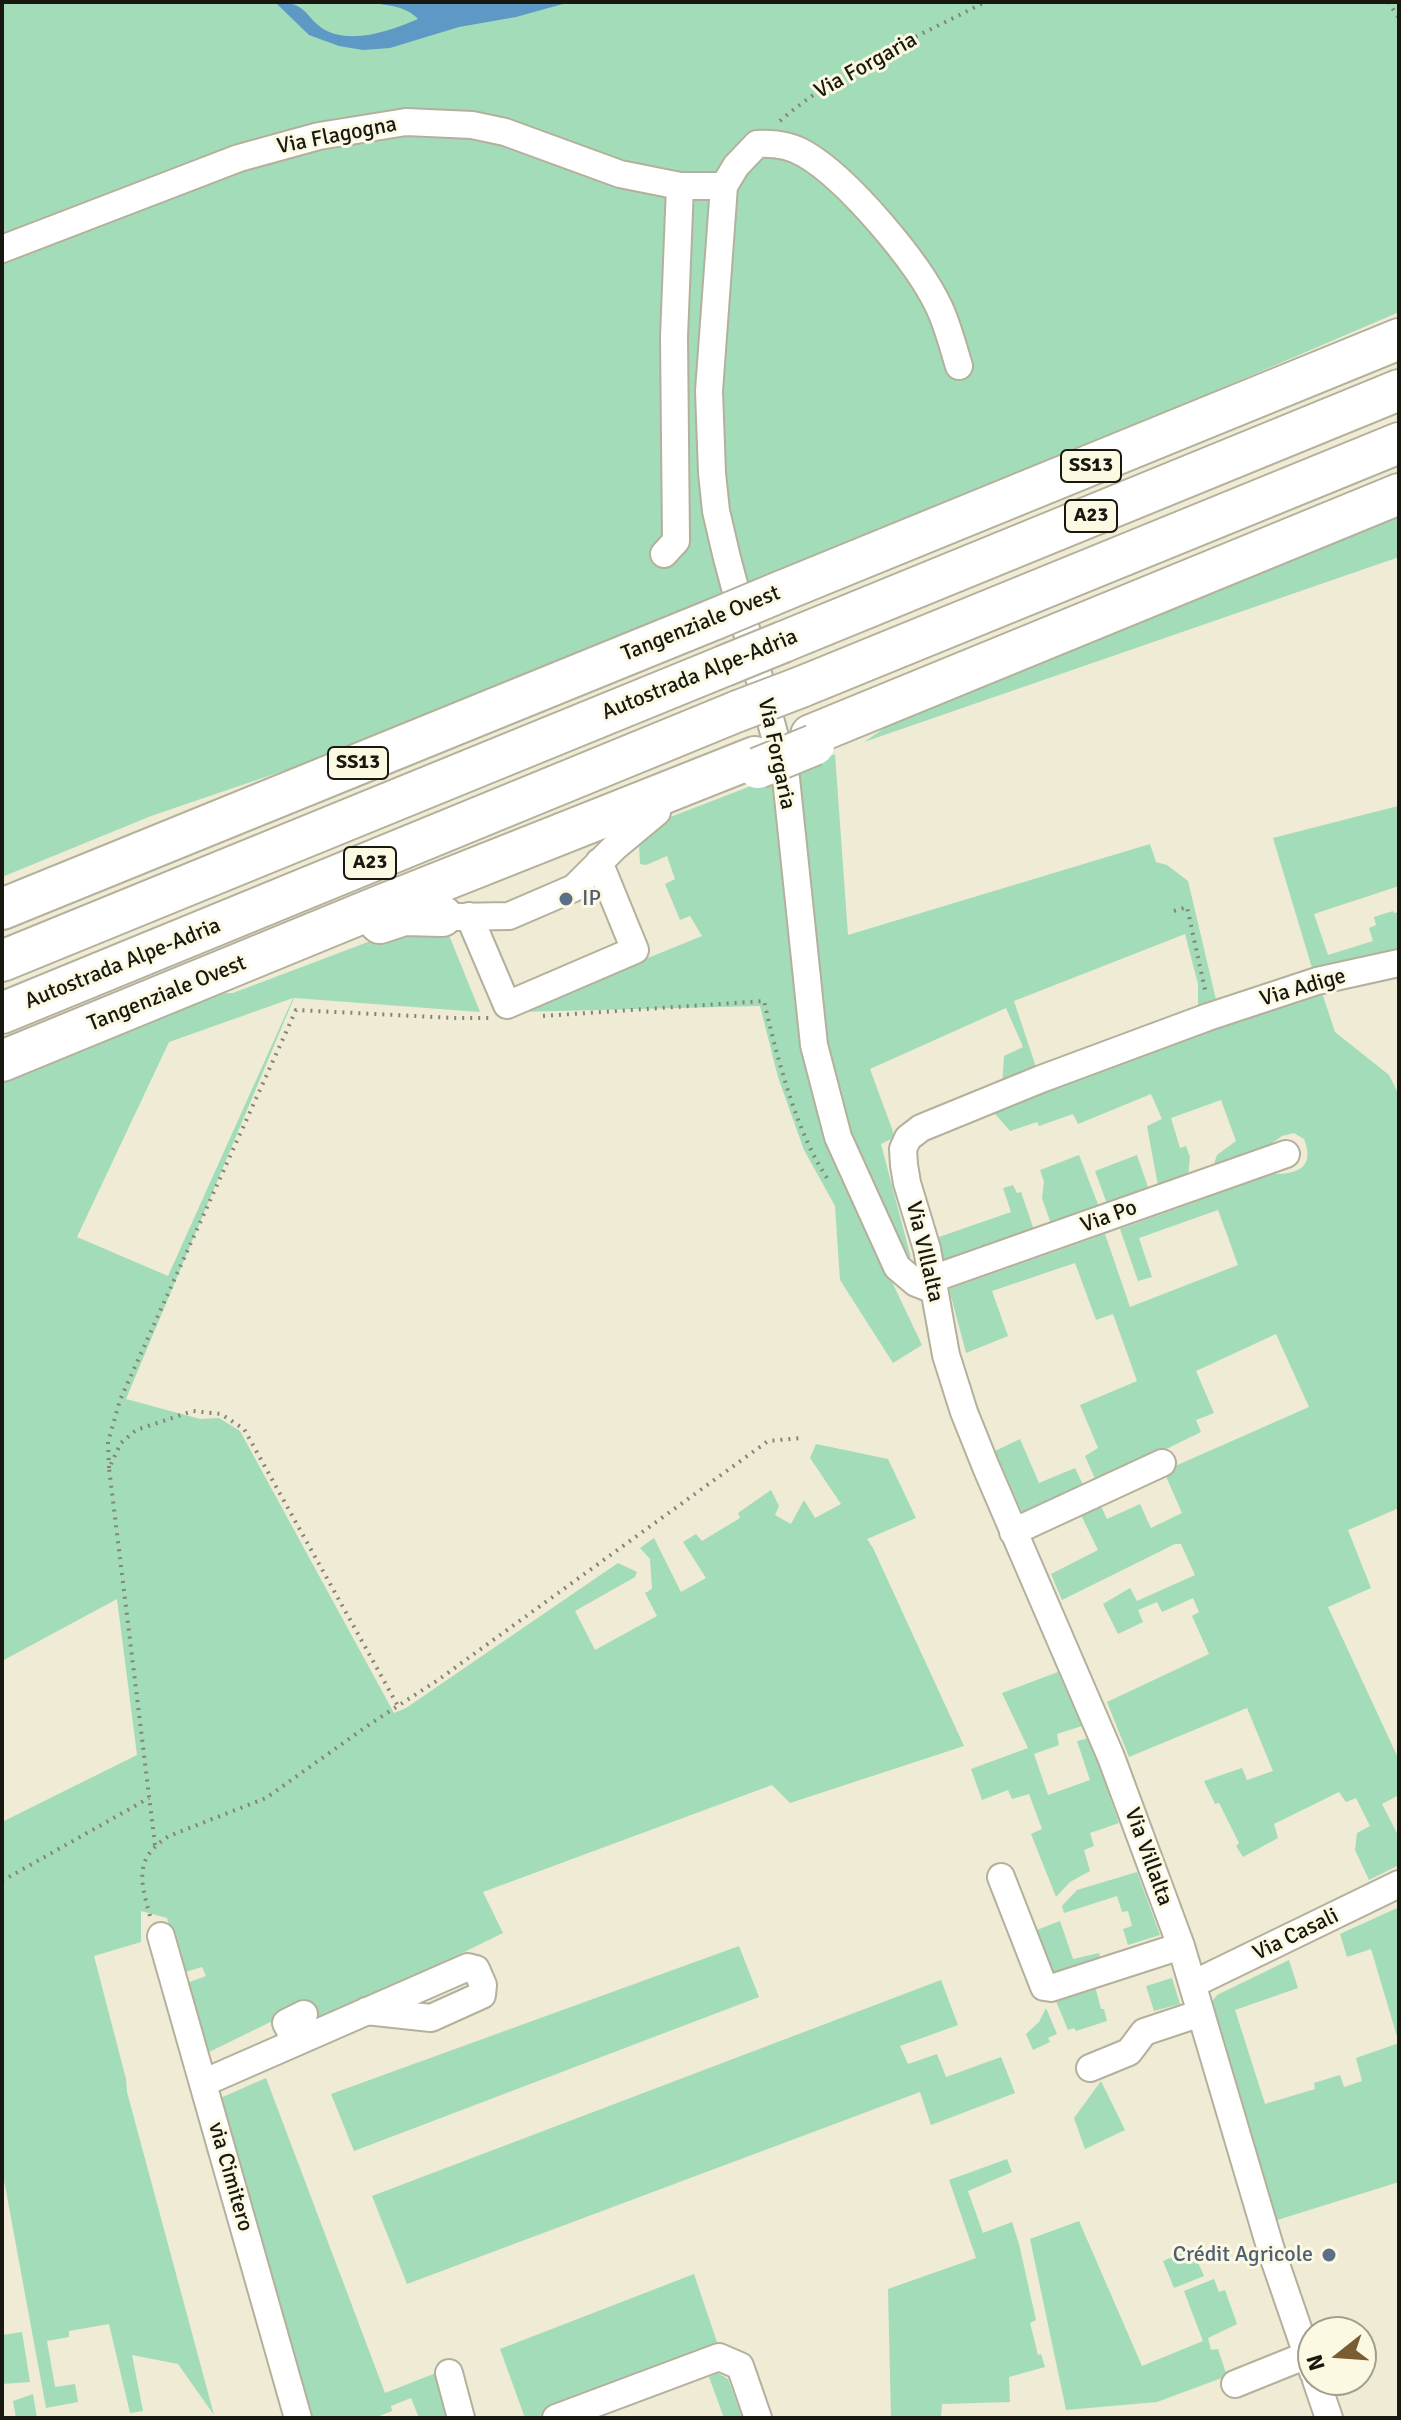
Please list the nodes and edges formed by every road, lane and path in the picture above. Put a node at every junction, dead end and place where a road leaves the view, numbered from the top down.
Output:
1 (985, 2) edge
2 (1388, 2) edge
3 (1399, 18) edge
4 (757, 144) junction
5 (680, 186) junction
6 (724, 186) junction
7 (2, 249) edge
8 (1399, 339) edge
9 (959, 366) dead end
10 (1399, 390) edge
11 (1399, 443) edge
12 (1399, 494) edge
13 (664, 554) dead end
14 (756, 762) junction
15 (657, 812) joint
16 (599, 862) junction
17 (42, 892) junction
18 (2, 902) edge
19 (2, 909) edge
20 (1174, 911) dead end
21 (455, 916) junction
22 (2, 961) edge
23 (1399, 963) edge
24 (206, 978) junction
25 (2, 1013) edge
26 (535, 1017) dead end
27 (1208, 1017) junction
28 (493, 1018) dead end
29 (2, 1061) edge
30 (903, 1149) joint
31 (1286, 1154) dead end
32 (836, 1188) dead end
33 (933, 1285) junction
34 (946, 1355) joint
35 (801, 1438) dead end
36 (1162, 1463) dead end
37 (109, 1468) junction
38 (1013, 1532) junction
39 (398, 1706) junction
40 (149, 1798) junction
41 (155, 1845) junction
42 (1001, 1877) dead end
43 (2, 1881) edge
44 (1399, 1884) edge
45 (161, 1936) joint
46 (1181, 1946) junction
47 (1193, 1984) junction
48 (366, 2011) dead end
49 (1201, 2013) junction
50 (304, 2014) dead end
51 (296, 2042) junction
52 (1090, 2068) dead end
53 (203, 2083) junction
54 (1297, 2325) edge
55 (1297, 2372) edge
56 (449, 2373) dead end
57 (1235, 2384) dead end
58 (1321, 2396) edge
59 (298, 2418) edge
60 (461, 2418) edge
61 (556, 2418) edge
62 (758, 2418) edge
63 (1329, 2418) edge

1 - 4 path, Via Forgaria
2 - 3 path
4 - 6 street
4 - 9 street
5 - 6 street
5 - 7 street, Via Flagogna
5 - 13 street
6 - 33 street, Via Forgaria
8 - 17 highway, Tangenziale Ovest / SS13, bridge
10 - 22 highway, Autostrada Alpe-Adria / A23, bridge
11 - 25 highway, Autostrada Alpe-Adria / A23, bridge
12 - 14 highway, Tangenziale Ovest
14 - 15 highway
14 - 24 highway, Tangenziale Ovest
15 - 16 street
16 - 21 street
16 - 21 street
17 - 18 highway
17 - 19 highway, Tangenziale Ovest / SS13
20 - 27 path
21 - 24 highway
23 - 27 street, Via Adige
24 - 29 highway, Tangenziale Ovest
26 - 32 path
27 - 30 street, Via Adige
28 - 37 path
30 - 33 street, Via VIllalta
31 - 33 street, Via Po
33 - 34 street, Via VIllalta
34 - 38 street, Via Villalta
35 - 39 path
36 - 38 street
37 - 39 path
37 - 40 path
38 - 46 street, Via Villalta
39 - 41 path
40 - 41 path
40 - 43 path
41 - 45 path
42 - 46 street
44 - 47 street, Via Casali
45 - 53 street, via Cimitero
46 - 47 street, Via Villalta
47 - 49 street, Via Villalta
48 - 51 street
49 - 52 street
49 - 54 street, Via Villalta
50 - 51 street
51 - 53 street
53 - 59 street, via Cimitero
55 - 57 street
56 - 60 street
58 - 63 street, Via Villalta
61 - 62 street

